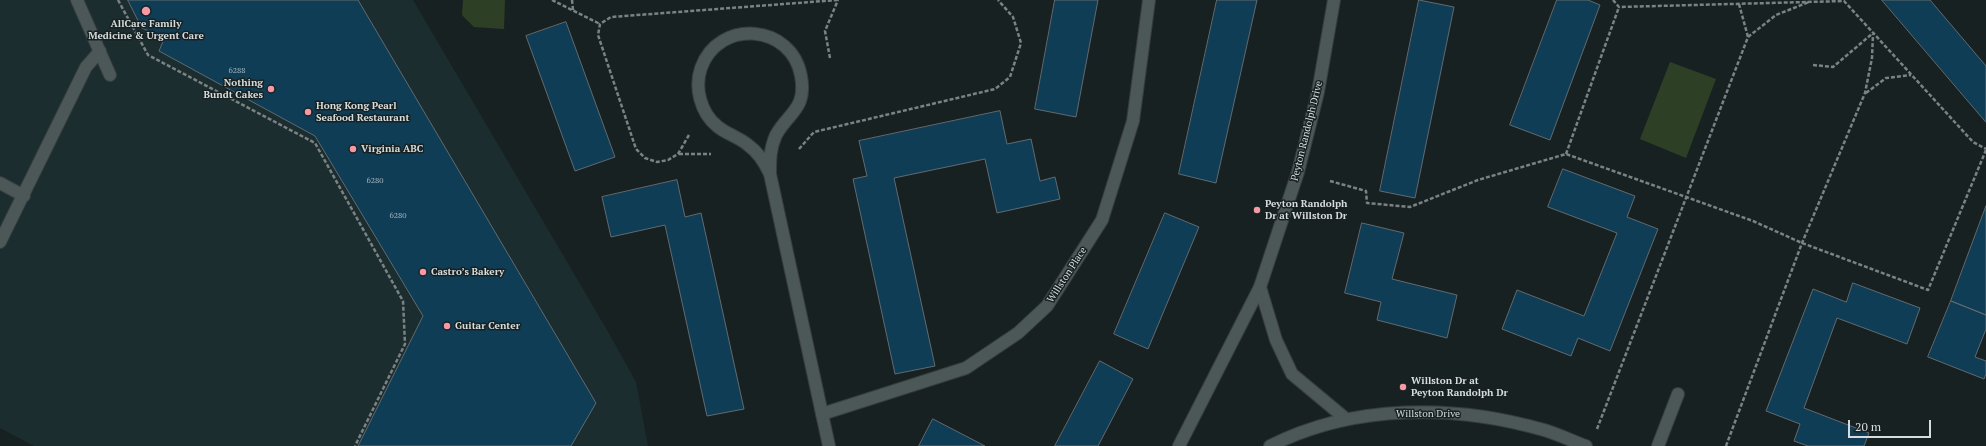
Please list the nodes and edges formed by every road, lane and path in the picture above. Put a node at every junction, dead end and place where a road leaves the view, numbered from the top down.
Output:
1 (77, 0) edge
2 (118, 0) edge
3 (552, 0) edge
4 (572, 0) edge
5 (838, 0) edge
6 (998, 0) edge
7 (1149, 0) edge
8 (1334, 0) edge
9 (1613, 0) edge
10 (1844, 1) edge
11 (1809, 2) junction
12 (1739, 4) junction
13 (1619, 7) junction
14 (572, 10) junction
15 (600, 24) junction
16 (1873, 33) junction
17 (1748, 37) junction
18 (100, 51) junction
19 (830, 58) dead end
20 (1813, 64) dead end
21 (110, 75) dead end
22 (1911, 75) junction
23 (1865, 93) junction
24 (689, 135) dead end
25 (799, 149) dead end
26 (1986, 149) edge
27 (678, 154) junction
28 (711, 154) dead end
29 (1566, 154) junction
30 (770, 174) junction
31 (1330, 181) dead end
32 (0, 183) edge
33 (24, 196) junction
34 (1688, 196) junction
35 (0, 242) edge
36 (1802, 243) junction
37 (1260, 287) junction
38 (1678, 394) dead end
39 (822, 414) junction
40 (1346, 419) junction
41 (1595, 434) dead end
42 (355, 446) edge
43 (829, 446) edge
44 (1179, 446) edge
45 (1270, 446) edge
46 (1586, 446) edge
47 (1658, 446) edge
48 (1726, 446) edge

1 - 18 street
2 - 42 path
3 - 14 path
4 - 14 path
5 - 15 path
5 - 19 path
6 - 25 path
7 - 39 street, Willston Place
8 - 37 street, Peyton Randolph Drive
9 - 13 path
10 - 11 path
10 - 16 path
11 - 12 path
11 - 17 path
12 - 13 path
12 - 17 path
13 - 29 path
14 - 15 path
15 - 27 path
16 - 20 path
16 - 22 path
16 - 23 path
17 - 34 path
18 - 21 street
18 - 33 street
22 - 23 path
22 - 26 path
23 - 36 path
24 - 27 path
26 - 36 path
27 - 28 path
29 - 31 path
29 - 34 path
30 - 30 street
30 - 39 street
32 - 33 street
33 - 35 street
34 - 36 path
34 - 41 path
36 - 48 path
37 - 40 street
37 - 44 street, Peyton Randolph Drive
38 - 47 street
39 - 43 street
40 - 45 street, Willston Drive
40 - 46 street, Willston Drive

